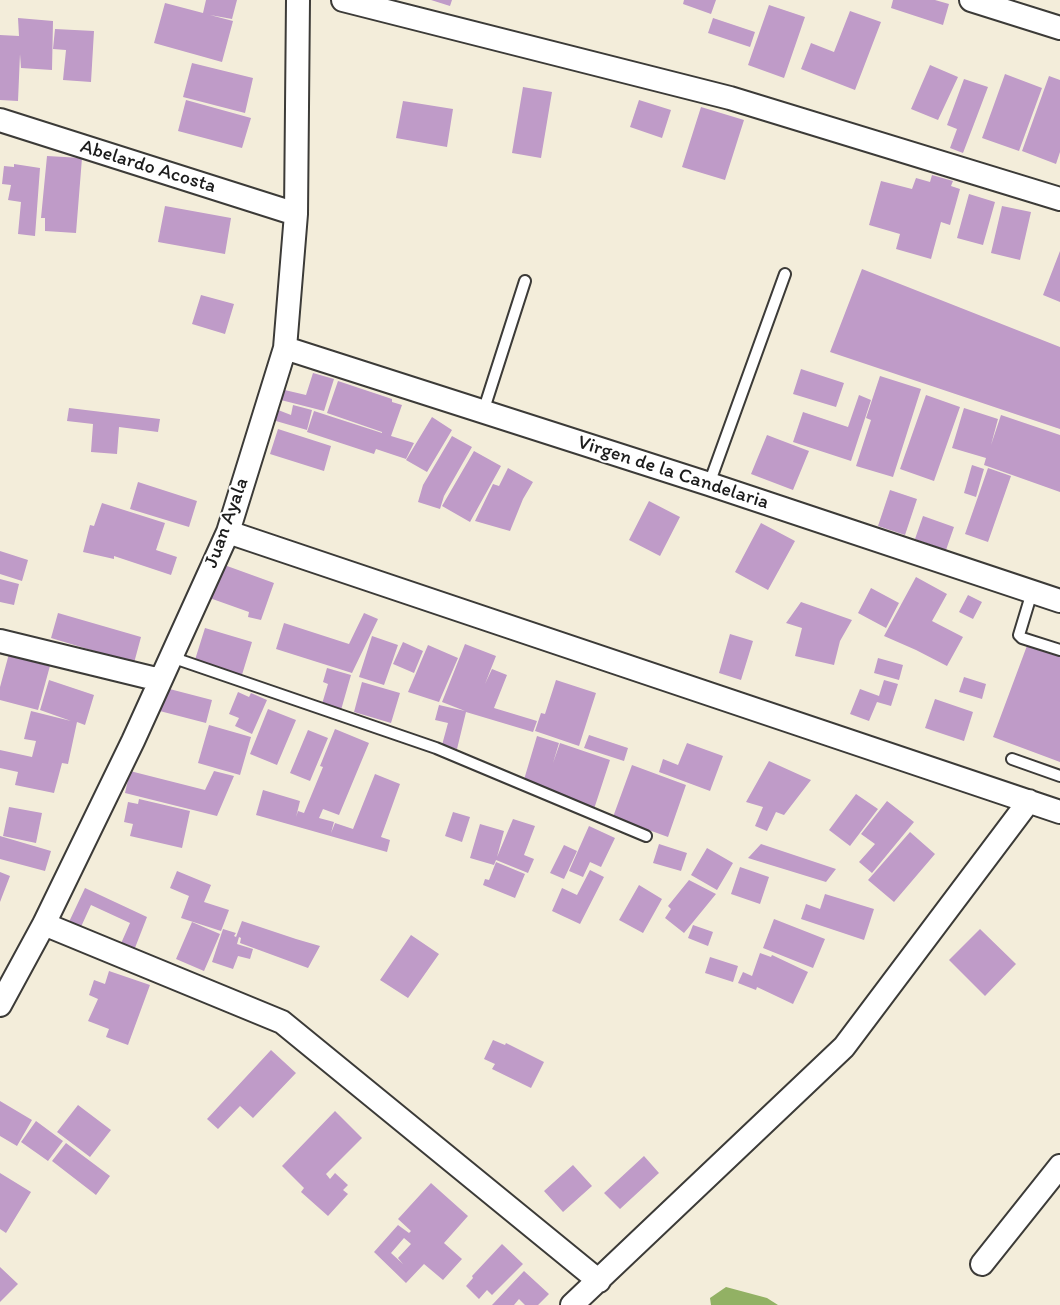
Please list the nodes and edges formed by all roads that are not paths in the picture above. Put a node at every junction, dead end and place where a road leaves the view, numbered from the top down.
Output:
1 (298, 0) edge
2 (343, 0) edge
3 (971, 0) edge
4 (1060, 28) edge
5 (0, 120) edge
6 (1060, 199) edge
7 (296, 214) junction
8 (785, 274) dead end
9 (525, 281) dead end
10 (285, 348) junction
11 (483, 412) junction
12 (709, 484) junction
13 (228, 532) junction
14 (1032, 592) junction
15 (1060, 601) edge
16 (0, 641) edge
17 (1060, 650) edge
18 (171, 657) junction
19 (160, 680) junction
20 (1012, 759) dead end
21 (1060, 776) edge
22 (1029, 801) junction
23 (1060, 812) edge
24 (646, 836) dead end
25 (44, 924) junction
26 (0, 1005) edge
27 (1060, 1166) edge
28 (982, 1264) dead end
29 (599, 1281) junction
30 (572, 1305) edge

1 - 7 street, Juan Ayala
2 - 6 street
3 - 4 street
5 - 7 street, Abelardo Acosta
7 - 10 street, Juan Ayala
8 - 12 lane
9 - 11 lane
10 - 11 street, Virgen de la Candelaria
10 - 13 street, Juan Ayala
11 - 12 street, Virgen de la Candelaria
12 - 14 street, Virgen de la Candelaria
13 - 18 street, Juan Ayala
13 - 22 street
14 - 15 street, Virgen de la Candelaria
14 - 17 lane
16 - 19 street
18 - 19 street, Juan Ayala
18 - 24 lane
19 - 25 street, Juan Ayala
20 - 21 lane
22 - 23 street
22 - 29 street
25 - 26 street, Juan Ayala
25 - 29 street
27 - 28 street
29 - 30 street

